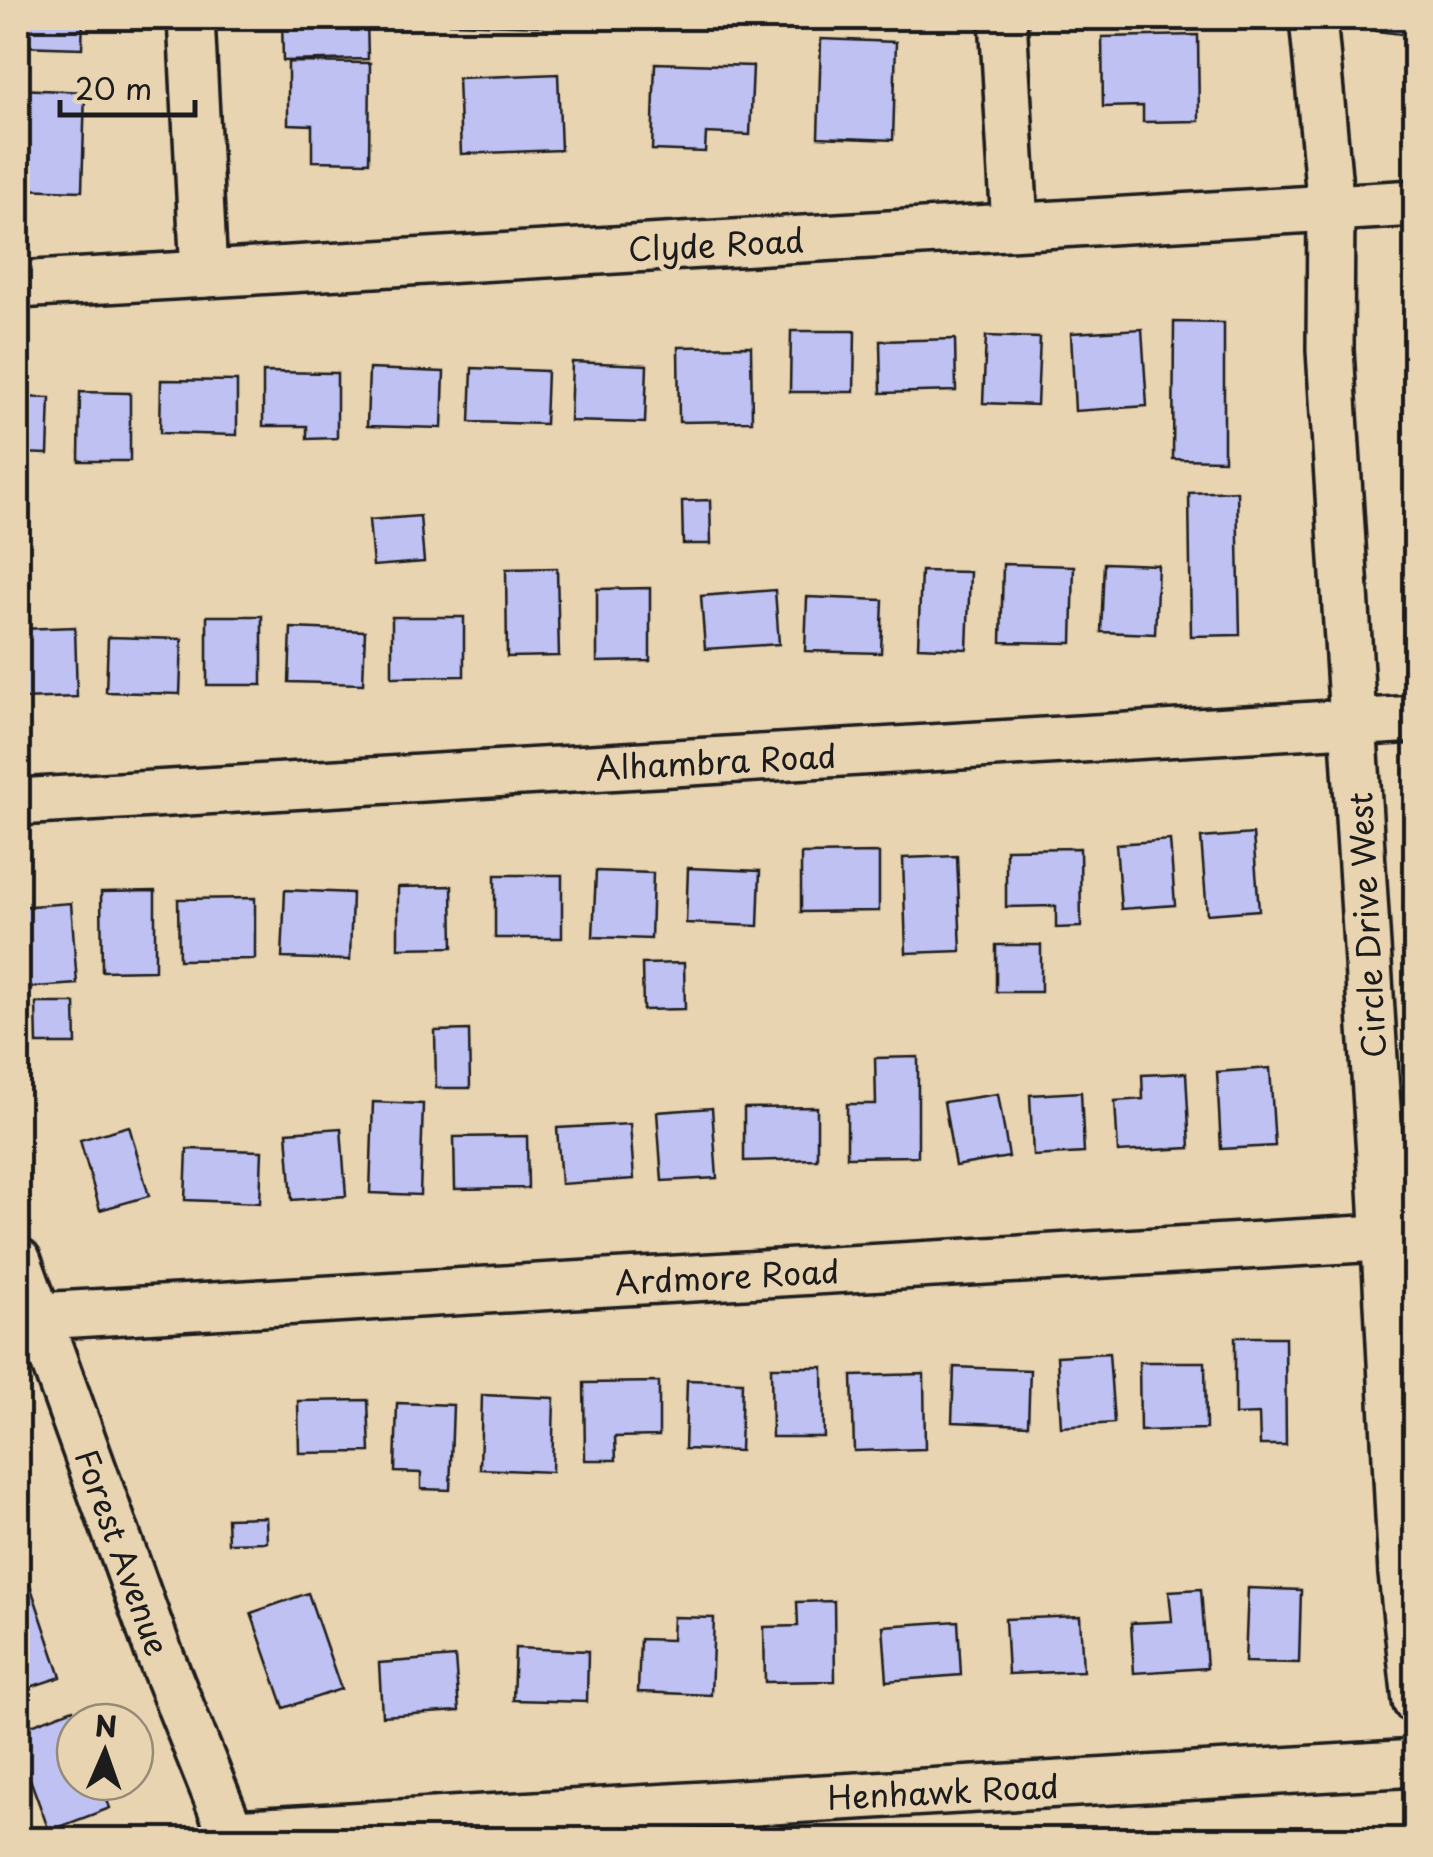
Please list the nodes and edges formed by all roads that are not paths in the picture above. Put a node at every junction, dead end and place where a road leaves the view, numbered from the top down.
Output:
1 (191, 18) edge
2 (1003, 18) edge
3 (1313, 18) edge
4 (1416, 203) edge
5 (1331, 208) junction
6 (1016, 226) junction
7 (204, 274) junction
8 (18, 285) edge
9 (1416, 719) edge
10 (1354, 722) junction
11 (18, 802) edge
12 (1400, 1237) edge
13 (18, 1261) edge
14 (39, 1316) junction
15 (1416, 1701) edge
16 (1416, 1763) edge
17 (233, 1836) edge

1 - 7 street
2 - 6 street
3 - 5 street, Circle Drive West
4 - 5 street, Clyde Road
5 - 6 street, Clyde Road
5 - 10 street, Circle Drive West
6 - 7 street, Clyde Road
7 - 8 street, Clyde Road
9 - 10 street, Alhambra Road
10 - 11 street, Alhambra Road
10 - 12 street, Circle Drive West
12 - 14 street, Ardmore Road
12 - 15 street, Circle Drive West
13 - 14 street, Forest Avenue
14 - 17 street, Forest Avenue
16 - 17 street, Henhawk Road

